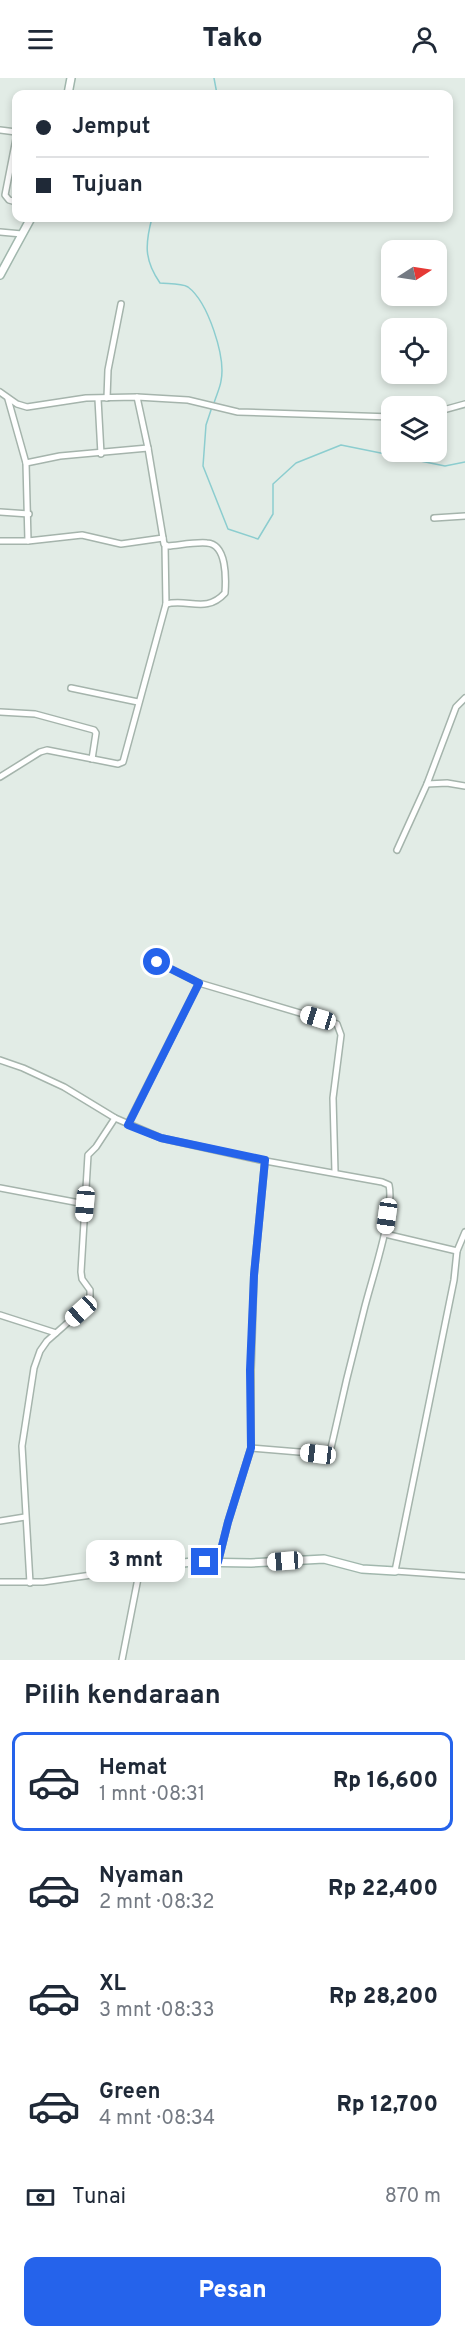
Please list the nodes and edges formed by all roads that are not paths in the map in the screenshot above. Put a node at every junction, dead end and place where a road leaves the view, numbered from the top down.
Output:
1 (12, 170) edge
2 (12, 201) edge
3 (29, 222) edge
4 (0, 232) edge
5 (22, 234) junction
6 (1, 272) edge
7 (121, 304) dead end
8 (0, 392) edge
9 (137, 397) junction
10 (106, 398) junction
11 (8, 399) junction
12 (98, 399) junction
13 (465, 404) edge
14 (447, 409) edge
15 (381, 417) edge
16 (148, 448) junction
17 (101, 454) junction
18 (26, 463) junction
19 (0, 512) edge
20 (29, 514) junction
21 (465, 516) edge
22 (434, 518) dead end
23 (163, 538) junction
24 (28, 541) junction
25 (0, 542) edge
26 (165, 545) junction
27 (166, 604) junction
28 (71, 688) dead end
29 (465, 698) edge
30 (138, 702) junction
31 (0, 712) edge
32 (92, 759) junction
33 (0, 777) edge
34 (427, 784) junction
35 (465, 786) edge
36 (398, 850) dead end
37 (157, 962) dead end
38 (199, 983) junction
39 (0, 1060) edge
40 (115, 1118) junction
41 (128, 1125) junction
42 (265, 1160) junction
43 (335, 1172) junction
44 (0, 1188) edge
45 (85, 1204) junction
46 (465, 1232) edge
47 (385, 1234) junction
48 (457, 1251) junction
49 (0, 1315) edge
50 (57, 1333) junction
51 (251, 1448) junction
52 (25, 1517) junction
53 (0, 1521) edge
54 (218, 1562) junction
55 (140, 1568) junction
56 (395, 1571) junction
57 (465, 1576) edge
58 (0, 1582) edge
59 (30, 1583) junction
60 (122, 1660) edge

1 - 2 street
3 - 5 street
4 - 5 street
5 - 6 street
7 - 10 street
8 - 11 street
9 - 10 street
9 - 15 street
9 - 16 street
10 - 12 street
11 - 12 street
11 - 18 street
12 - 17 street
13 - 14 street
16 - 17 street
16 - 23 street
17 - 18 street
18 - 20 street
19 - 20 street
20 - 24 street
21 - 22 street
23 - 24 street
23 - 26 street
24 - 25 street
26 - 27 street
26 - 27 street
27 - 30 street
28 - 30 street
29 - 34 street
30 - 32 street
31 - 32 street
32 - 33 street
34 - 35 street
34 - 36 street
37 - 38 street
38 - 41 street
38 - 43 street
39 - 40 street
40 - 41 street
40 - 45 street
41 - 42 street
42 - 43 street
42 - 51 street
43 - 47 street
44 - 45 street
45 - 50 street
46 - 48 street
47 - 48 street
47 - 51 street
48 - 56 street
49 - 50 street
50 - 52 street
51 - 54 street
52 - 53 street
52 - 59 street
54 - 55 street
54 - 56 street
55 - 59 street
55 - 60 street
56 - 57 street
58 - 59 street

